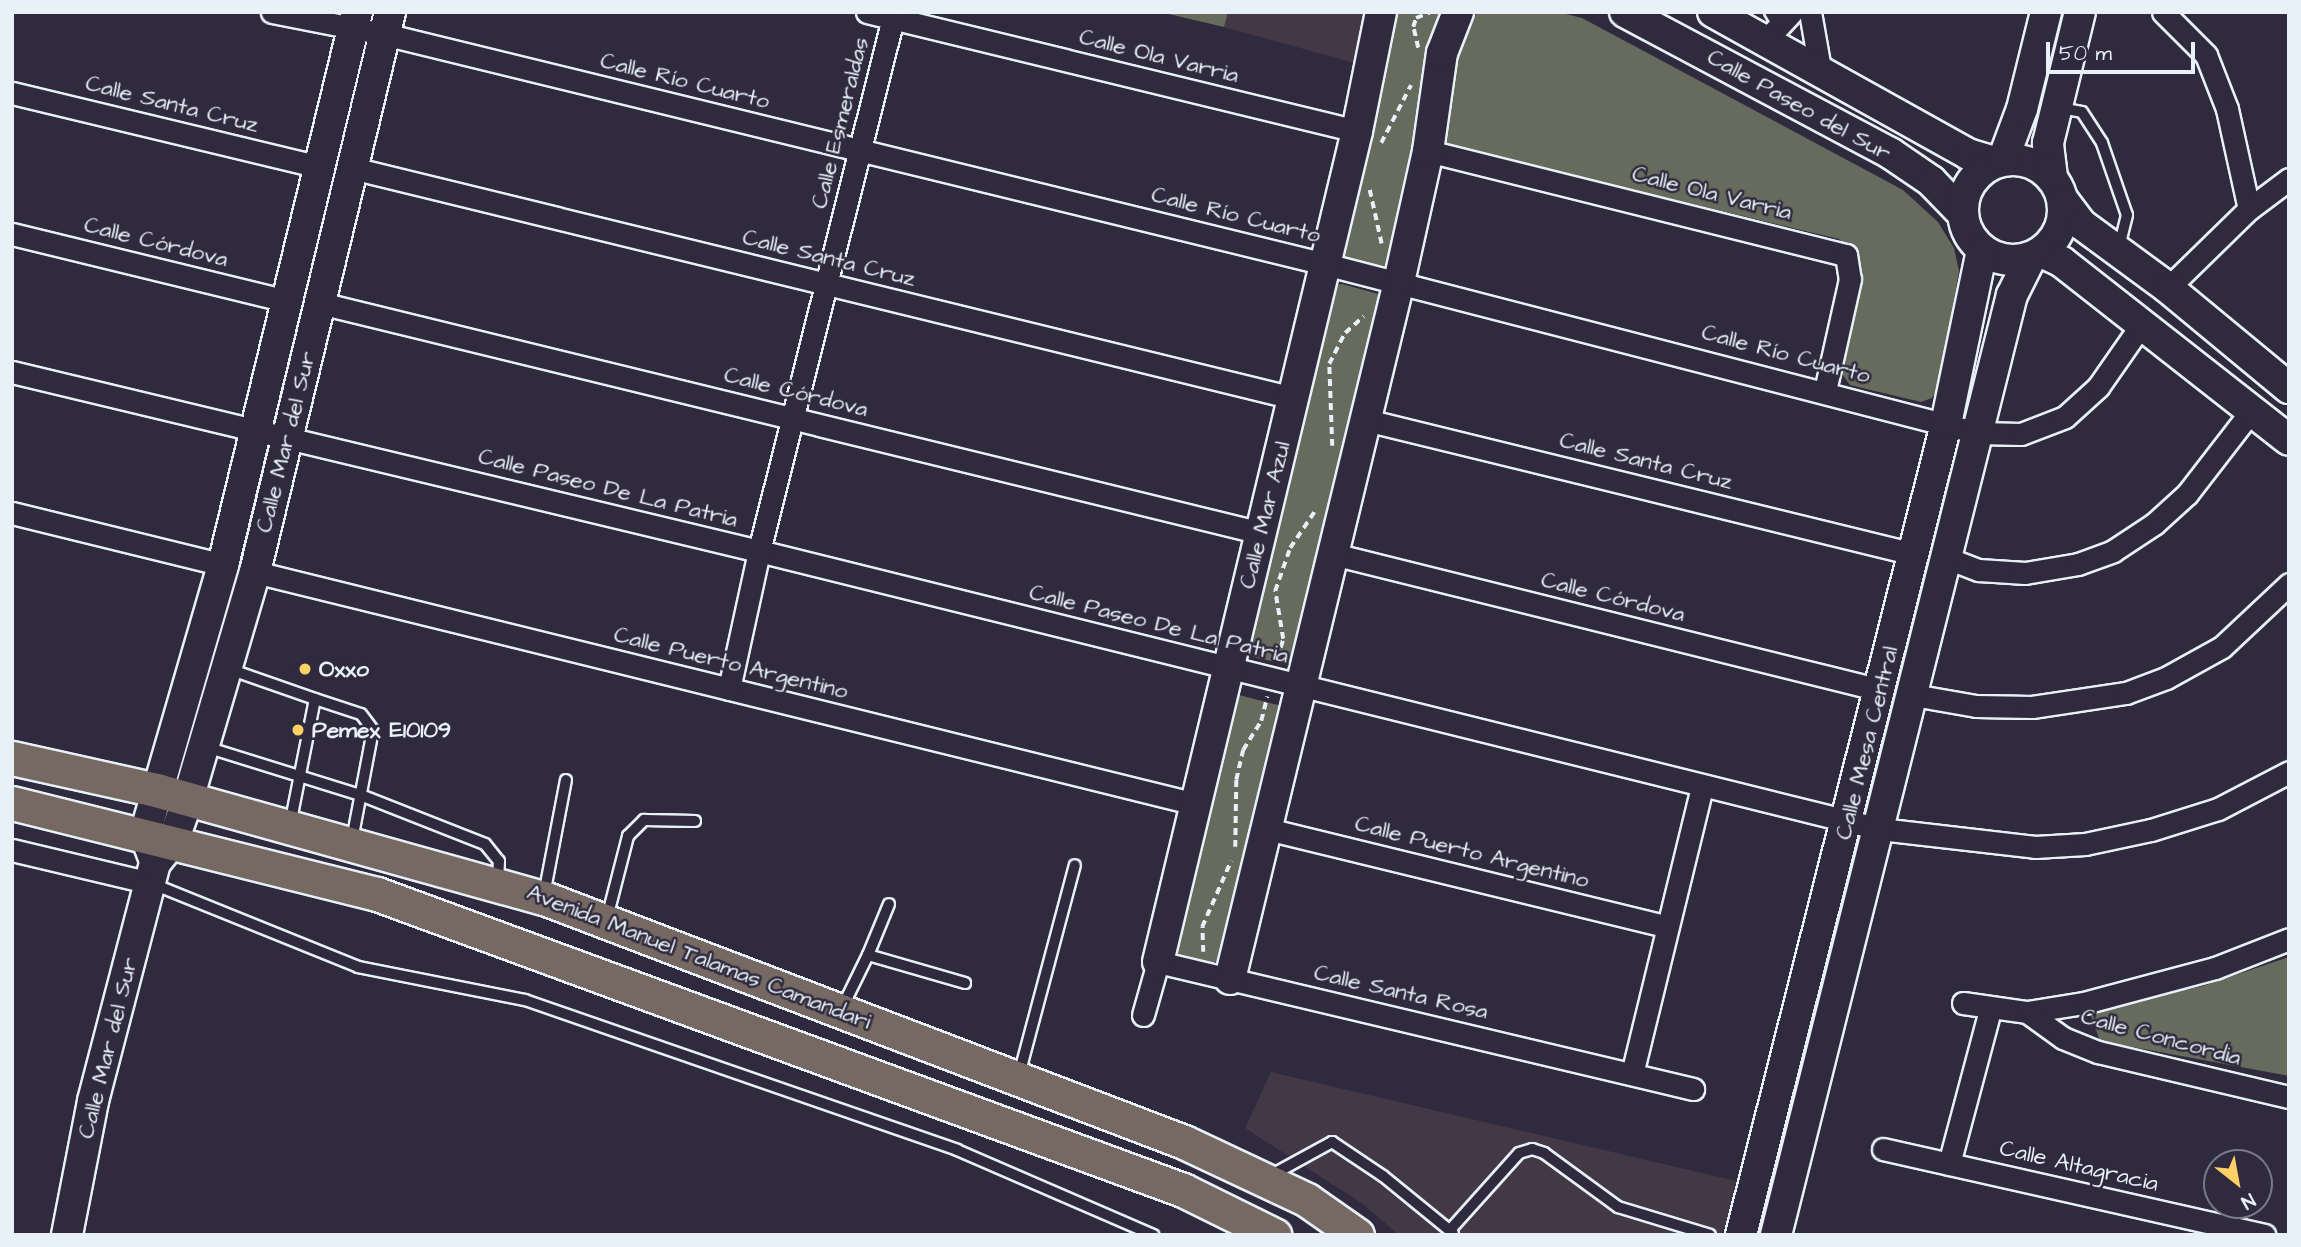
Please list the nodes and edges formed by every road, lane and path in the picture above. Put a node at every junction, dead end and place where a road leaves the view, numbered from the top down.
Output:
1 (272, 12) edge
2 (867, 12) edge
3 (1431, 12) edge
4 (1458, 12) edge
5 (1625, 12) edge
6 (1713, 12) edge
7 (1810, 12) edge
8 (2046, 12) edge
9 (2080, 12) edge
10 (2163, 12) edge
11 (1377, 17) edge
12 (893, 19) junction
13 (355, 22) edge
14 (387, 23) edge
15 (1776, 23) edge
16 (1418, 51) dead end
17 (1820, 69) junction
18 (1416, 74) dead end
19 (12, 93) edge
20 (2057, 108) junction
21 (1367, 141) junction
22 (860, 150) junction
23 (1428, 151) junction
24 (1999, 161) junction
25 (320, 167) junction
26 (352, 168) junction
27 (2289, 179) edge
28 (1370, 180) dead end
29 (2057, 188) junction
30 (2249, 209) junction
31 (1962, 212) junction
32 (12, 234) edge
33 (1982, 250) junction
34 (2117, 251) junction
35 (2036, 254) junction
36 (1325, 264) junction
37 (1391, 280) junction
38 (826, 284) junction
39 (2168, 288) junction
40 (287, 301) junction
41 (320, 303) junction
42 (2142, 324) junction
43 (12, 372) edge
44 (2286, 380) edge
45 (1825, 391) junction
46 (1293, 398) junction
47 (2252, 410) junction
48 (792, 418) junction
49 (1366, 420) junction
50 (1946, 424) junction
51 (255, 430) junction
52 (1978, 433) junction
53 (287, 438) junction
54 (2289, 440) edge
55 (1330, 458) dead end
56 (1319, 504) dead end
57 (12, 513) edge
58 (1261, 533) junction
59 (759, 551) junction
60 (1333, 554) junction
61 (1914, 554) junction
62 (1947, 558) junction
63 (223, 565) junction
64 (255, 572) junction
65 (2289, 584) edge
66 (213, 663) junction
67 (1228, 669) junction
68 (1271, 680) junction
69 (1301, 687) junction
70 (729, 689) junction
71 (1880, 690) junction
72 (1913, 695) junction
73 (315, 699) junction
74 (190, 741) junction
75 (12, 758) edge
76 (2289, 772) edge
77 (303, 778) junction
78 (566, 780) dead end
79 (1702, 787) junction
80 (156, 790) junction
81 (363, 796) junction
82 (188, 799) junction
83 (12, 803) edge
84 (1195, 804) junction
85 (695, 821) dead end
86 (1847, 821) junction
87 (290, 825) junction
88 (1267, 829) junction
89 (1880, 829) junction
90 (351, 843) junction
91 (12, 850) edge
92 (156, 855) junction
93 (1075, 865) dead end
94 (498, 882) junction
95 (544, 898) junction
96 (889, 904) dead end
97 (606, 920) junction
98 (1665, 926) junction
99 (2289, 939) edge
100 (868, 955) junction
101 (1158, 962) junction
102 (1197, 971) junction
103 (1230, 979) junction
104 (965, 983) dead end
105 (1963, 1003) dead end
106 (841, 1010) junction
107 (1990, 1010) junction
108 (2027, 1012) junction
109 (1143, 1015) dead end
110 (1632, 1074) junction
111 (1018, 1078) junction
112 (1693, 1089) dead end
113 (2289, 1097) edge
114 (1883, 1149) dead end
115 (1949, 1164) junction
116 (1266, 1178) junction
117 (1255, 1230) edge
118 (1452, 1233) edge
119 (67, 1235) edge
120 (1153, 1235) edge
121 (1357, 1235) edge
122 (1710, 1235) edge
123 (1741, 1235) edge
124 (1776, 1235) edge
125 (2264, 1235) edge

1 - 13 street, Calle Río Cuarto
2 - 12 street, Calle Ola Varria
3 - 16 path
4 - 23 street
5 - 31 street, Calle Paseo del Sur
6 - 15 street, Calle Paseo del Sur
7 - 17 street
8 - 24 street
9 - 20 street
10 - 30 street
11 - 21 street, Calle Mar Azul
12 - 21 street, Calle Ola Varria
12 - 22 street, Calle Esmeraldas
13 - 14 street, Calle Río Cuarto
13 - 25 street, Calle Mar del Sur
14 - 22 street, Calle Río Cuarto
14 - 26 street, Calle Mar del Sur
15 - 17 street, Calle Paseo del Sur
17 - 24 street, Calle Paseo del Sur
18 - 21 path
19 - 25 street, Calle Santa Cruz
20 - 29 street
20 - 34 lane
21 - 36 street, Calle Mar Azul
22 - 36 street, Calle Río Cuarto
22 - 38 street, Calle Esmeraldas
23 - 37 street
23 - 45 street, Calle Ola Varria
24 - 29 street
24 - 31 street
25 - 40 street, Calle Mar del Sur
26 - 38 street, Calle Santa Cruz
26 - 41 street, Calle Mar del Sur
27 - 30 street
28 - 37 path
29 - 34 street
29 - 35 street
30 - 39 street
31 - 33 street
32 - 40 street, Calle Córdova
33 - 35 street
33 - 50 street, Calle Mesa Central
34 - 39 street
35 - 42 street
35 - 52 street, Calle Mesa Central
36 - 37 street, Calle Río Cuarto
36 - 46 street, Calle Mar Azul
37 - 45 street, Calle Río Cuarto
37 - 49 street
37 - 55 path
38 - 46 street, Calle Santa Cruz
38 - 48 street, Calle Esmeraldas
39 - 44 street
40 - 51 street, Calle Mar del Sur
41 - 48 street, Calle Córdova
41 - 53 street, Calle Mar del Sur
42 - 47 street
42 - 52 street, Calle Río Cuarto
43 - 51 street, Calle Paseo De La Patria
45 - 50 street, Calle Río Cuarto
46 - 58 street, Calle Mar Azul
47 - 54 street
47 - 62 street
48 - 58 street, Calle Córdova
48 - 59 street, Calle Esmeraldas
49 - 60 street
49 - 61 street, Calle Santa Cruz
50 - 52 street, Calle Río Cuarto
50 - 61 street, Calle Mesa Central
51 - 53 street, Calle Paseo De La Patria
51 - 63 street, Calle Mar del Sur
52 - 62 street, Calle Mesa Central
53 - 59 street, Calle Paseo De La Patria
53 - 64 street, Calle Mar del Sur
56 - 68 path
57 - 63 street
58 - 67 street, Calle Mar Azul
59 - 67 street, Calle Paseo De La Patria
59 - 70 street, Calle Esmeraldas
60 - 69 street
60 - 71 street, Calle Córdova
61 - 71 street, Calle Mesa Central
62 - 72 street, Calle Mesa Central
63 - 66 street, Calle Mar del Sur
64 - 66 street, Calle Mar del Sur
64 - 70 street, Calle Puerto Argentino
65 - 72 street
66 - 73 lane
66 - 74 street, Calle Mar del Sur
67 - 68 street, Calle Paseo De La Patria
67 - 84 street, Calle Mar Azul
68 - 69 street, Calle Paseo De La Patria
68 - 102 path
69 - 79 street, Calle Paseo De La Patria
69 - 88 street
70 - 84 street, Calle Puerto Argentino
71 - 86 street, Calle Mesa Central
72 - 89 street, Calle Mesa Central
73 - 77 lane
73 - 81 lane
74 - 77 lane
74 - 80 street, Calle Mar del Sur
74 - 82 street, Calle Mar del Sur
75 - 80 main road, Avenida Manuel Talamas Camandari
76 - 89 street, Calle Paseo De La Patria
77 - 81 lane
77 - 87 lane
78 - 95 lane
79 - 86 street, Calle Paseo De La Patria
79 - 98 street
80 - 82 main road, Avenida Manuel Talamas Camandari
80 - 92 street, Calle Mar del Sur
81 - 90 lane
81 - 94 lane
82 - 87 main road, Avenida Manuel Talamas Camandari
82 - 92 street, Calle Mar del Sur
83 - 92 main road
84 - 101 street, Calle Mar Azul
85 - 97 lane
86 - 89 street, Calle Paseo De La Patria
86 - 123 street, Calle Mesa Central
87 - 90 main road, Avenida Manuel Talamas Camandari
88 - 98 street, Calle Puerto Argentino
88 - 103 street
89 - 124 street, Calle Mesa Central
90 - 94 main road, Avenida Manuel Talamas Camandari
91 - 92 street
92 - 117 main road
92 - 119 street, Calle Mar del Sur
92 - 120 lane
93 - 111 lane
94 - 95 main road, Avenida Manuel Talamas Camandari
95 - 97 main road, Avenida Manuel Talamas Camandari
96 - 100 lane
97 - 106 main road, Avenida Manuel Talamas Camandari
98 - 110 street
99 - 108 street, Calle Concordia
100 - 104 lane
100 - 106 lane
101 - 102 street, Calle Santa Rosa
101 - 109 street, Calle Mar Azul
102 - 103 street, Calle Santa Rosa
103 - 110 street, Calle Santa Rosa
105 - 107 street, Calle Concordia
106 - 111 main road, Avenida Manuel Talamas Camandari
107 - 108 street, Calle Concordia
107 - 115 street
108 - 113 street, Calle Concordia
110 - 112 street, Calle Santa Rosa
111 - 116 main road, Avenida Manuel Talamas Camandari
114 - 115 street, Calle Altagracia
115 - 125 street, Calle Altagracia
116 - 118 lane
116 - 121 main road, Avenida Manuel Talamas Camandari
118 - 122 lane

